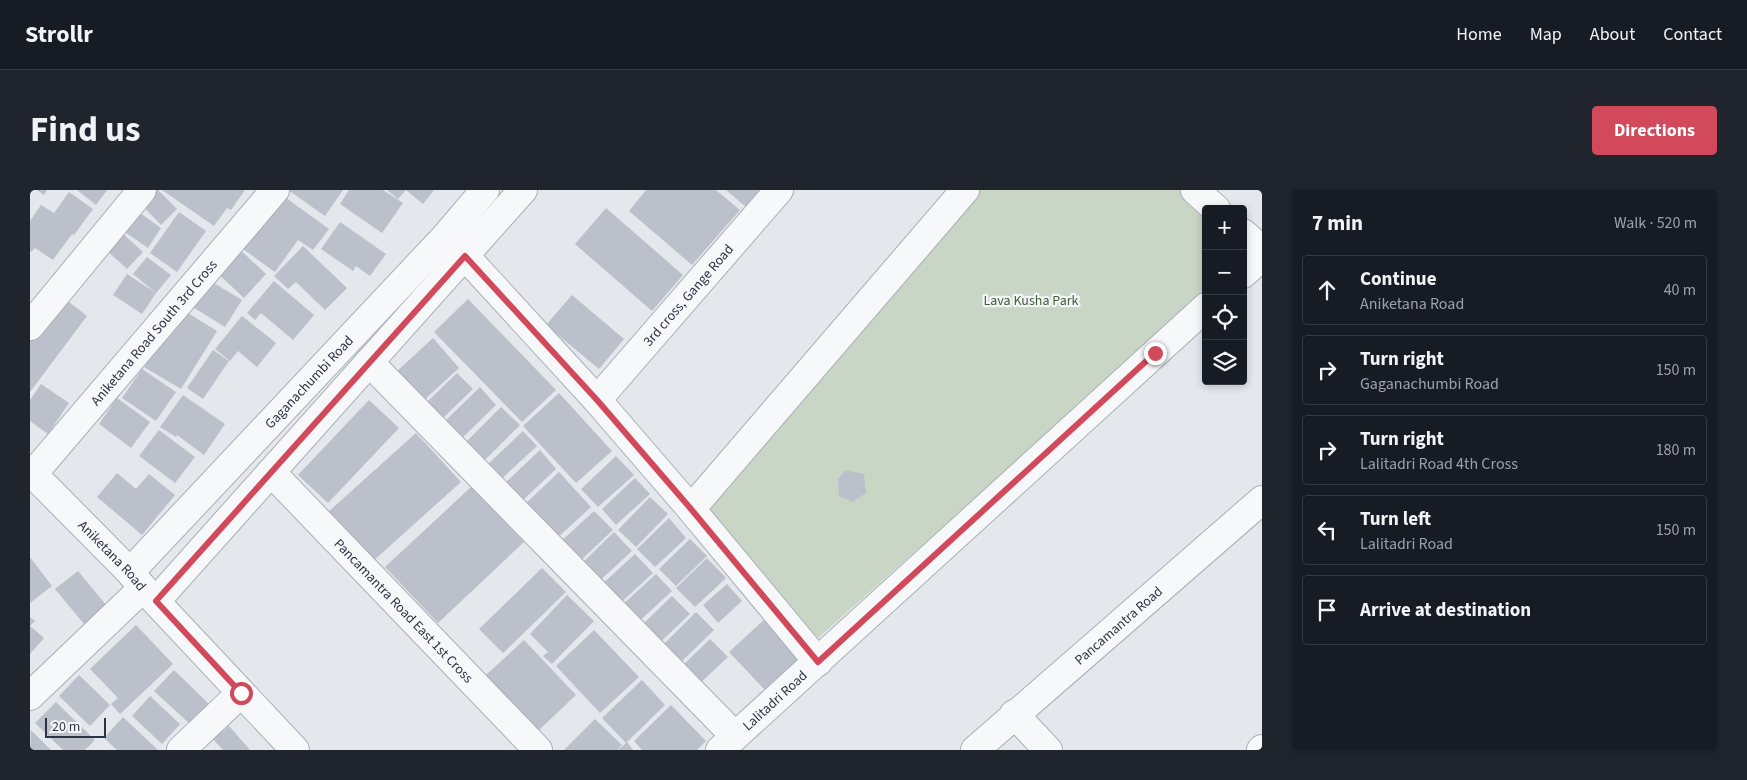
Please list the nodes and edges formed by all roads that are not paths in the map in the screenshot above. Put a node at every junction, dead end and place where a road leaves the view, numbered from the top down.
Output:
1 (142, 190) edge
2 (275, 190) edge
3 (485, 190) edge
4 (523, 190) edge
5 (779, 190) edge
6 (965, 190) edge
7 (1195, 190) edge
8 (1212, 205) edge
9 (1247, 237) edge
10 (1262, 250) edge
11 (465, 256) junction
12 (1262, 257) edge
13 (1247, 270) edge
14 (1202, 311) edge
15 (30, 326) edge
16 (369, 362) junction
17 (597, 400) junction
18 (271, 472) junction
19 (35, 483) edge
20 (1262, 500) edge
21 (691, 509) junction
22 (143, 587) junction
23 (818, 662) junction
24 (241, 693) junction
25 (30, 696) edge
26 (1014, 714) junction
27 (727, 743) edge
28 (181, 750) edge
29 (295, 750) edge
30 (538, 750) edge
31 (975, 750) edge
32 (1048, 750) edge

1 - 15 street
2 - 19 street, Aniketana Road South 3rd Cross
3 - 22 street, Gaganachumbi Road
4 - 11 street
5 - 17 street, 3rd cross, Gange Road
6 - 21 street
7 - 8 street
9 - 10 street
11 - 16 street
11 - 17 street
12 - 13 street
14 - 23 street, Lalitadri Road
16 - 18 street
16 - 27 street
17 - 21 street
18 - 22 street
18 - 30 street, Pancamantra Road East 1st Cross
19 - 22 street, Aniketana Road
20 - 26 street, Pancamantra Road
21 - 23 street
22 - 24 street, Aniketana Road
22 - 25 street
23 - 27 street, Lalitadri Road
24 - 28 street
24 - 29 street, Aniketana Road
26 - 31 street, Pancamantra Road
26 - 32 street

